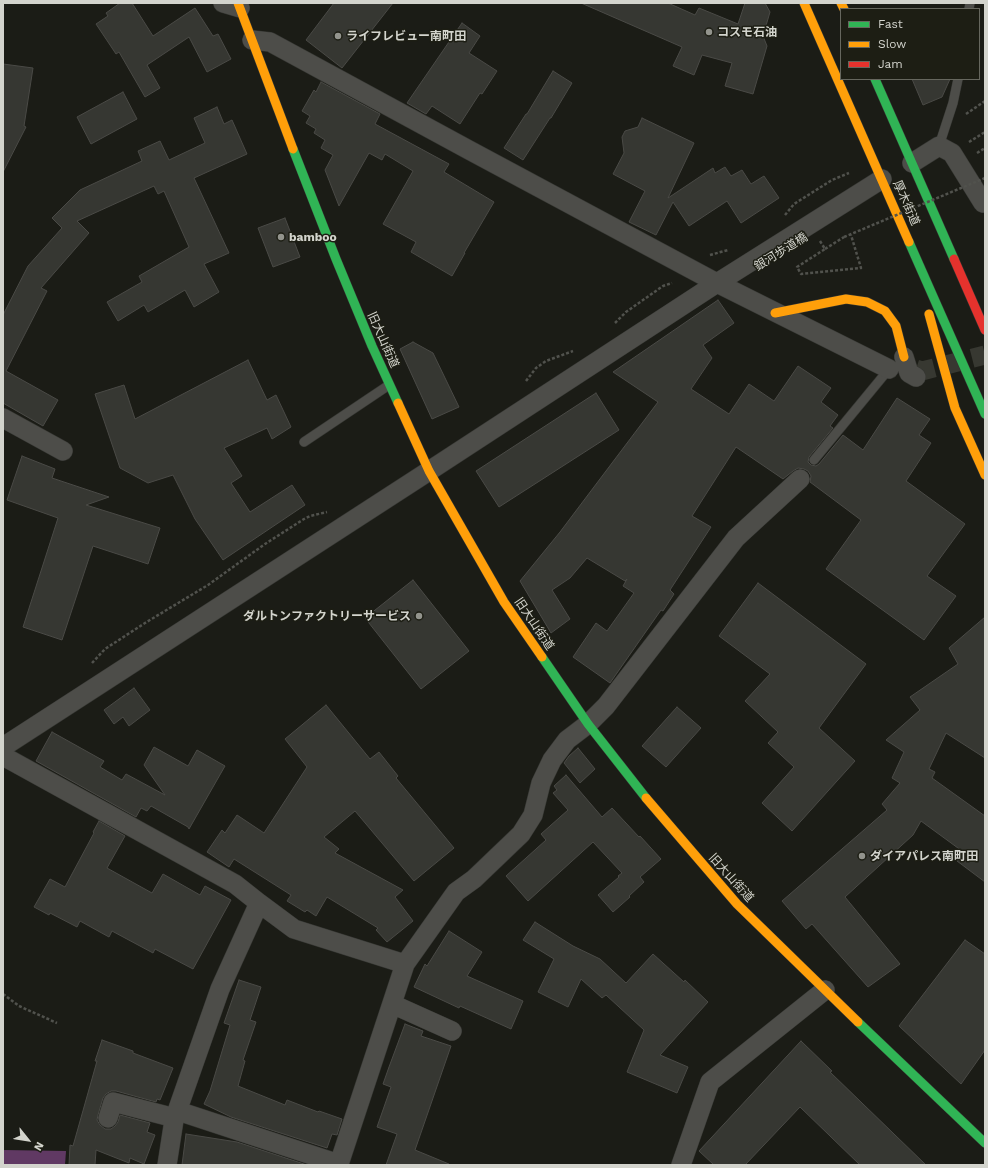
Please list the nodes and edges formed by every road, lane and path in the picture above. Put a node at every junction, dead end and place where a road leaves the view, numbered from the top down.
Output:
1 (804, 3) edge
2 (234, 5) edge
3 (252, 40) junction
4 (875, 80) edge
5 (958, 80) edge
6 (985, 132) edge
7 (969, 142) dead end
8 (939, 146) junction
9 (985, 148) edge
10 (977, 153) dead end
11 (912, 163) junction
12 (985, 178) edge
13 (882, 179) junction
14 (983, 203) dead end
15 (851, 235) junction
16 (954, 237) dead end
17 (908, 238) junction
18 (819, 239) dead end
19 (825, 249) junction
20 (717, 283) junction
21 (775, 313) junction
22 (985, 330) edge
23 (912, 368) dead end
24 (889, 369) joint
25 (389, 385) junction
26 (985, 414) edge
27 (3, 418) edge
28 (304, 442) dead end
29 (63, 451) dead end
30 (814, 460) dead end
31 (429, 471) junction
32 (985, 475) edge
33 (800, 479) dead end
34 (588, 724) junction
35 (3, 747) edge
36 (3, 756) edge
37 (259, 903) junction
38 (405, 964) junction
39 (825, 990) junction
40 (3, 994) edge
41 (392, 1004) junction
42 (57, 1023) dead end
43 (452, 1031) dead end
44 (176, 1115) junction
45 (108, 1118) dead end
46 (985, 1143) edge
47 (166, 1165) edge
48 (681, 1165) edge

1 - 13 main road, 厚木街道
2 - 3 main road, 旧大山街道
3 - 20 street
3 - 25 main road, 旧大山街道
4 - 11 main road, 厚木街道
5 - 8 lane
6 - 7 path
8 - 11 street
8 - 14 street
9 - 10 path
11 - 16 main road
11 - 22 main road, 厚木街道
12 - 15 path, bridge
13 - 17 main road, 厚木街道
13 - 20 street
15 - 19 path, bridge
15 - 19 path, 銀河歩道橋
17 - 26 main road, 厚木街道
17 - 32 main road
18 - 19 path, 銀河歩道橋
20 - 21 street
20 - 31 street
21 - 23 main road
21 - 24 street
24 - 30 lane
25 - 28 lane
25 - 31 main road, 旧大山街道
27 - 29 street
31 - 34 main road, 旧大山街道
31 - 35 street
33 - 34 street
34 - 38 street
34 - 39 main road, 旧大山街道
36 - 37 street
37 - 38 street
37 - 44 street
38 - 41 street
39 - 46 main road, 旧大山街道
39 - 48 street
40 - 42 path
41 - 43 street
41 - 44 street
44 - 45 street
44 - 47 street

